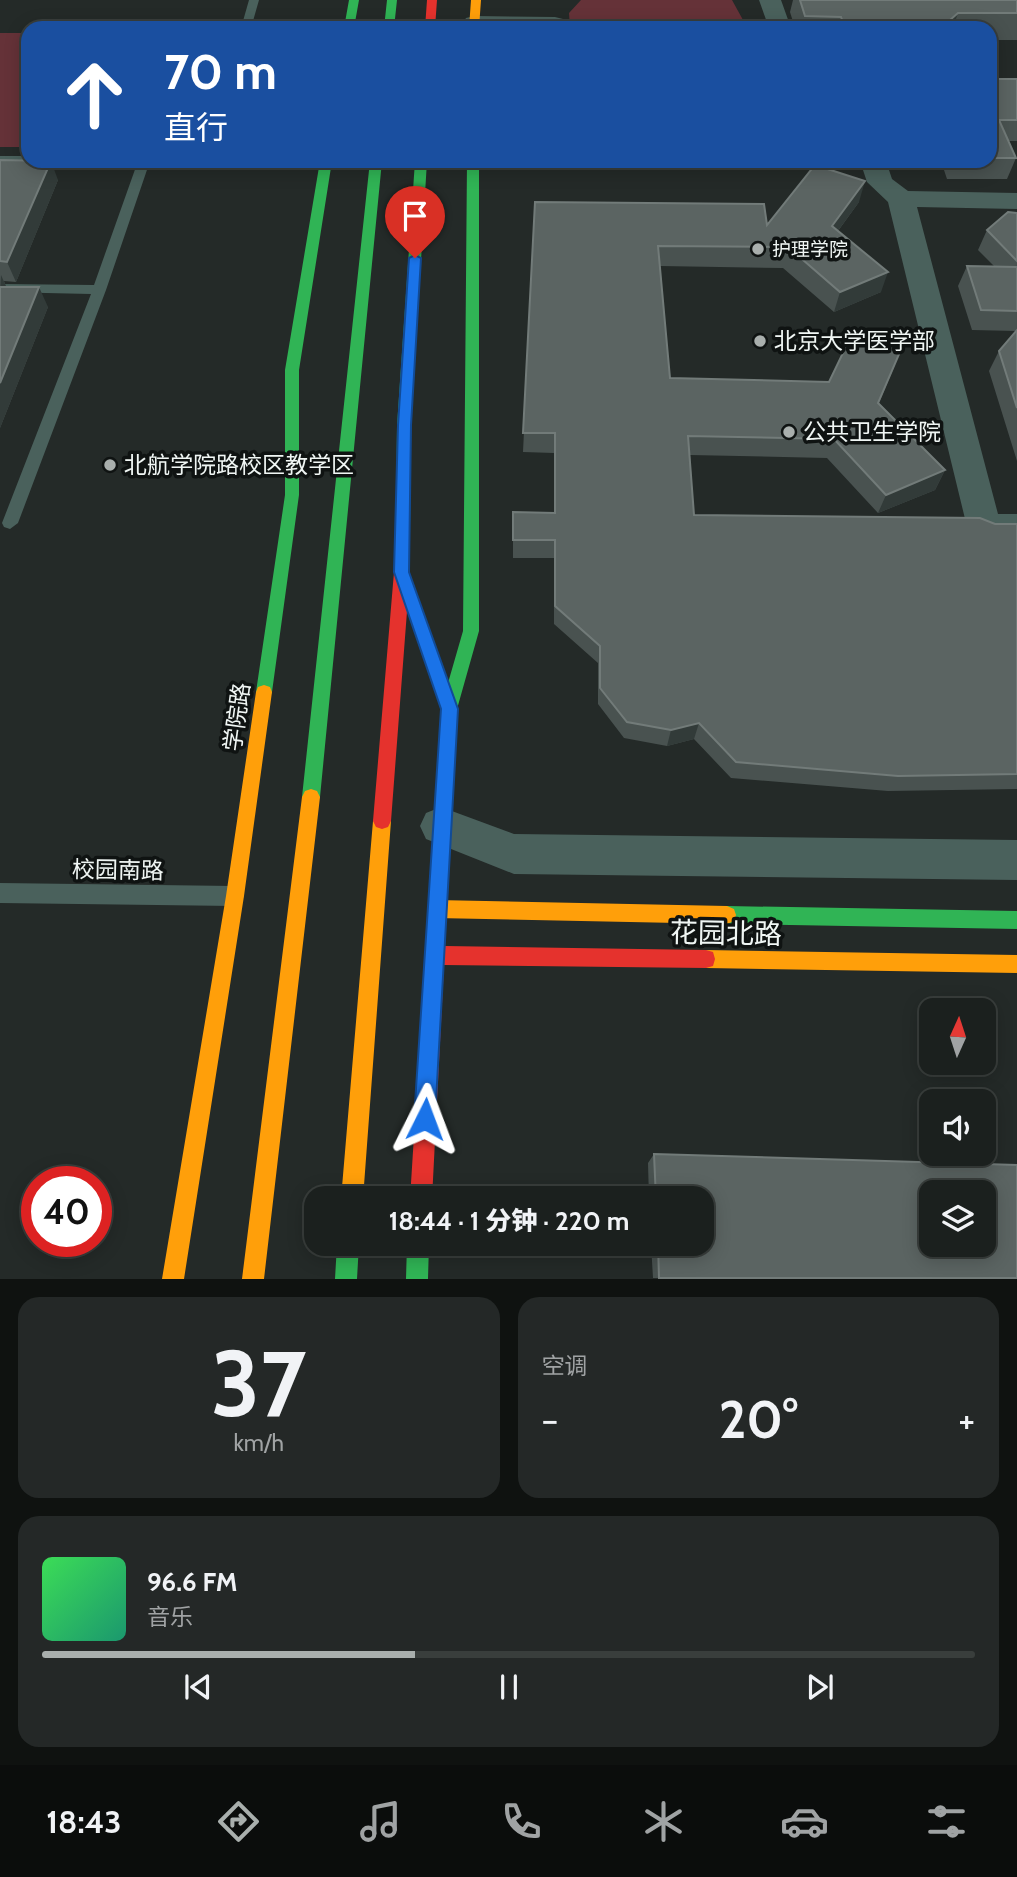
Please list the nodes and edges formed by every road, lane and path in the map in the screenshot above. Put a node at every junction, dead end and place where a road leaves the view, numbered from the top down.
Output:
1 (254, 0) edge
2 (354, 0) edge
3 (392, 0) edge
4 (432, 0) edge
5 (475, 0) edge
6 (770, 0) edge
7 (558, 19) edge
8 (248, 21) edge
9 (350, 21) edge
10 (390, 21) edge
11 (430, 21) edge
12 (474, 21) edge
13 (534, 21) edge
14 (778, 21) edge
15 (0, 160) edge
16 (21, 160) edge
17 (142, 168) edge
18 (326, 168) edge
19 (375, 168) edge
20 (421, 168) edge
21 (473, 168) edge
22 (875, 168) edge
23 (901, 199) junction
24 (1017, 201) edge
25 (0, 288) edge
26 (99, 289) junction
27 (10, 523) dead end
28 (1017, 527) edge
29 (402, 572) junction
30 (449, 709) junction
31 (440, 826) junction
32 (1017, 860) edge
33 (0, 893) edge
34 (235, 897) junction
35 (436, 909) junction
36 (1017, 920) edge
37 (433, 955) junction
38 (1017, 964) edge
39 (353, 1186) edge
40 (422, 1186) edge
41 (347, 1256) edge
42 (417, 1256) edge
43 (173, 1279) edge
44 (253, 1279) edge
45 (346, 1279) edge
46 (416, 1279) edge

1 - 8 lane
2 - 9 main road
3 - 10 main road
4 - 11 main road
5 - 12 main road
6 - 14 street
7 - 13 street
15 - 16 lane
17 - 26 lane
18 - 34 main road, 学院路
19 - 44 main road
20 - 29 main road
21 - 30 main road
22 - 23 street
23 - 24 street
23 - 28 street
25 - 26 lane
26 - 27 lane
29 - 30 main road
29 - 39 main road
30 - 31 main road
31 - 32 street
31 - 35 main road
33 - 34 lane, 校园南路
34 - 43 main road, 学院路
35 - 36 main road, 花园北路
35 - 37 main road
37 - 38 main road, 花园北路
37 - 40 main road
41 - 45 main road
42 - 46 main road

